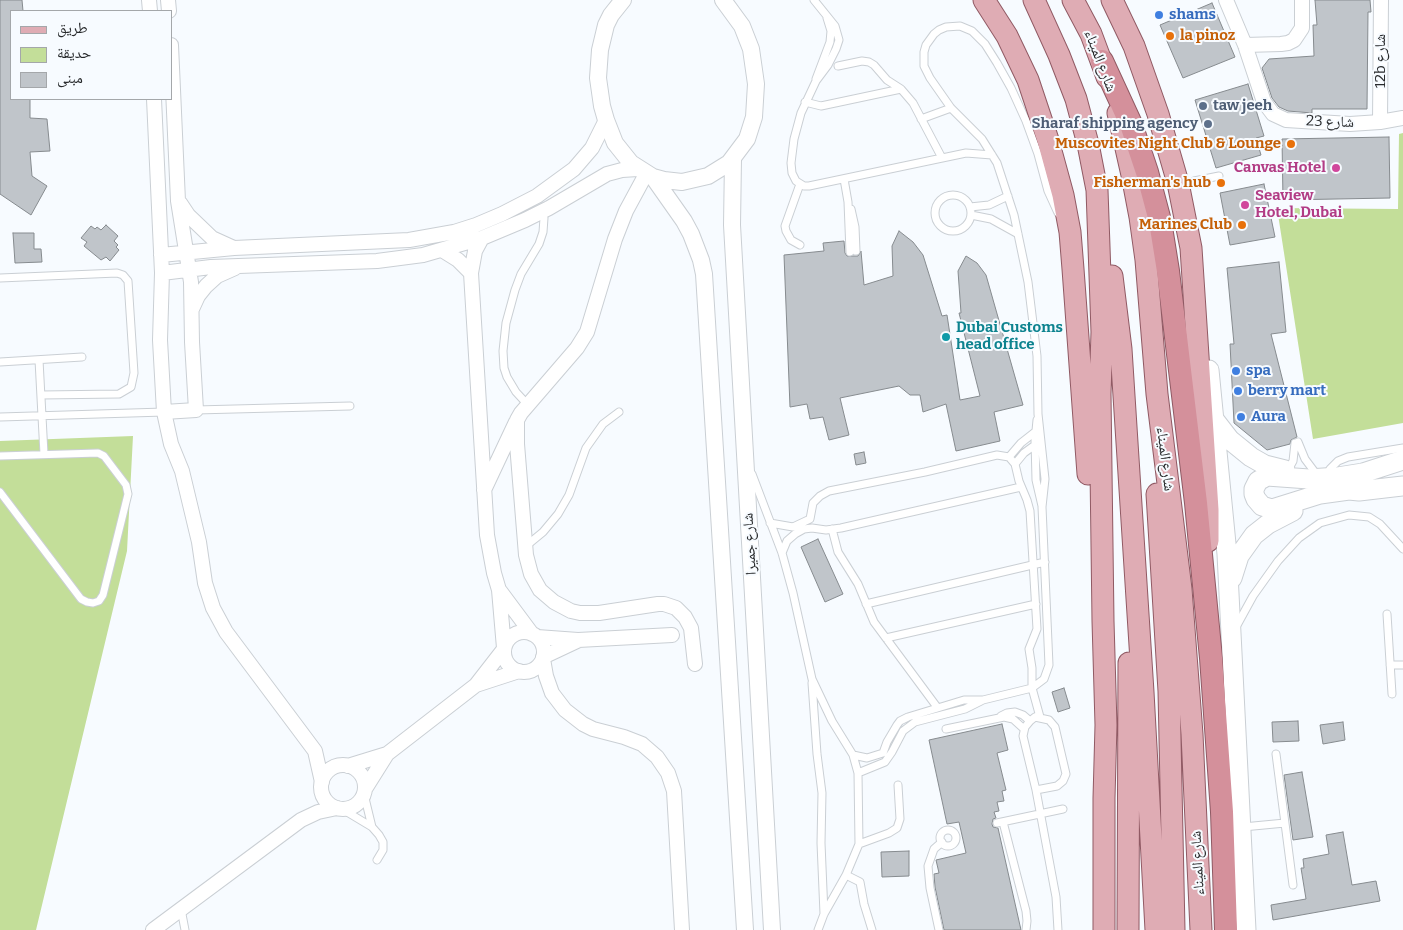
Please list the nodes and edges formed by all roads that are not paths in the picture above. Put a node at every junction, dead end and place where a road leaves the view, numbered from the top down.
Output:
1 (623, 0) edge
2 (723, 0) edge
3 (814, 0) edge
4 (1034, 0) edge
5 (1073, 0) edge
6 (1112, 0) edge
7 (1226, 0) edge
8 (1302, 0) edge
9 (1381, 0) edge
10 (989, 6) edge
11 (1245, 45) junction
12 (1102, 61) junction
13 (838, 66) dead end
14 (172, 67) edge
15 (901, 89) junction
16 (154, 100) edge
17 (805, 102) junction
18 (951, 108) junction
19 (1403, 118) edge
20 (921, 119) junction
21 (606, 120) junction
22 (1380, 122) junction
23 (992, 155) junction
24 (942, 158) junction
25 (733, 159) junction
26 (646, 173) junction
27 (1219, 176) dead end
28 (844, 179) junction
29 (1194, 181) dead end
30 (800, 184) junction
31 (1097, 190) junction
32 (1008, 196) junction
33 (178, 201) junction
34 (970, 211) junction
35 (542, 212) junction
36 (1070, 232) junction
37 (1018, 234) junction
38 (482, 238) junction
39 (800, 245) dead end
40 (234, 248) junction
41 (1191, 248) junction
42 (442, 250) junction
43 (853, 252) dead end
44 (185, 253) junction
45 (161, 255) junction
46 (241, 266) junction
47 (189, 269) junction
48 (162, 273) junction
49 (471, 274) junction
50 (0, 278) edge
51 (192, 309) junction
52 (82, 357) dead end
53 (39, 360) junction
54 (0, 362) edge
55 (1156, 394) junction
56 (41, 395) junction
57 (528, 405) junction
58 (350, 406) dead end
59 (196, 410) junction
60 (164, 412) junction
61 (619, 412) dead end
62 (1038, 414) junction
63 (42, 415) junction
64 (0, 417) edge
65 (1213, 418) junction
66 (517, 420) junction
67 (1035, 432) junction
68 (1035, 445) junction
69 (1403, 448) edge
70 (44, 454) junction
71 (0, 456) edge
72 (1008, 457) junction
73 (745, 458) junction
74 (1403, 459) edge
75 (1015, 464) junction
76 (1288, 470) junction
77 (1322, 470) junction
78 (1403, 486) edge
79 (1021, 487) junction
80 (1359, 491) junction
81 (0, 492) edge
82 (483, 494) junction
83 (1042, 507) junction
84 (810, 519) junction
85 (770, 523) junction
86 (812, 528) junction
87 (832, 530) junction
88 (525, 546) junction
89 (1403, 548) edge
90 (782, 553) junction
91 (1045, 562) junction
92 (1033, 564) junction
93 (1205, 580) junction
94 (499, 590) junction
95 (1228, 590) junction
96 (866, 604) junction
97 (1036, 604) junction
98 (1387, 614) dead end
99 (534, 635) junction
100 (672, 635) dead end
101 (886, 638) junction
102 (1230, 638) junction
103 (578, 640) junction
104 (504, 648) junction
105 (543, 658) junction
106 (695, 664) dead end
107 (1390, 665) junction
108 (1403, 665) edge
109 (520, 672) junction
110 (812, 679) junction
111 (1104, 681) junction
112 (476, 685) junction
113 (1032, 688) junction
114 (1136, 692) junction
115 (552, 693) junction
116 (1392, 694) dead end
117 (983, 700) junction
118 (937, 707) junction
119 (1040, 717) junction
120 (1000, 718) junction
121 (1030, 721) junction
122 (946, 729) dead end
123 (1024, 729) junction
124 (315, 751) junction
125 (387, 754) junction
126 (1276, 754) dead end
127 (853, 755) junction
128 (345, 766) junction
129 (858, 773) junction
130 (322, 784) junction
131 (898, 785) dead end
132 (1036, 790) junction
133 (364, 792) junction
134 (340, 808) junction
135 (1063, 809) dead end
136 (1040, 814) junction
137 (300, 820) junction
138 (1285, 823) junction
139 (372, 827) junction
140 (1241, 827) junction
141 (942, 842) junction
142 (859, 844) junction
143 (377, 860) dead end
144 (846, 876) junction
145 (1293, 885) dead end
146 (181, 909) junction
147 (824, 914) junction
148 (1242, 929) edge
149 (153, 930) edge
150 (185, 930) edge
151 (682, 930) edge
152 (745, 930) edge
153 (772, 930) edge
154 (818, 930) edge
155 (872, 930) edge
156 (939, 930) edge
157 (1026, 930) edge
158 (1058, 930) edge
159 (1104, 930) edge
160 (1128, 930) edge
161 (1156, 930) edge
162 (1174, 930) edge
163 (1201, 930) edge

1 - 21 street, شارع جميرا
2 - 25 street
3 - 17 lane
4 - 31 main road
5 - 12 main road, شارع الميناء
6 - 41 main road
7 - 11 street
8 - 11 street
9 - 22 street, 12b شارع
10 - 36 main road
11 - 22 street, شارع 23
12 - 55 main road, شارع الميناء
12 - 93 highway
13 - 15 lane
14 - 33 street
15 - 17 lane
15 - 20 lane
16 - 45 street
17 - 30 lane
18 - 20 lane
18 - 23 lane
18 - 36 lane
19 - 22 street, شارع 23
20 - 24 lane
21 - 26 street, شارع جميرا
21 - 40 street
23 - 24 lane
23 - 32 lane
24 - 28 lane
25 - 26 street
25 - 73 street, شارع جميرا
26 - 35 street
26 - 57 street
26 - 152 street, شارع جميرا
27 - 29 lane
28 - 30 lane
28 - 43 lane
30 - 39 lane
31 - 111 main road
31 - 114 main road
32 - 34 lane
32 - 37 lane
33 - 40 street
33 - 44 street
34 - 34 lane
34 - 37 lane
35 - 38 street
35 - 57 lane
36 - 111 main road
37 - 62 lane
38 - 42 street
38 - 49 street
40 - 44 street
41 - 65 main road
41 - 93 main road
42 - 46 street
42 - 49 street
44 - 45 street
44 - 47 street
45 - 48 street
46 - 47 street
46 - 51 street
47 - 48 street
47 - 51 street
48 - 60 street
49 - 82 street
50 - 56 lane
51 - 59 street
52 - 53 lane
53 - 54 lane
53 - 56 lane
55 - 162 main road
55 - 163 main road, شارع الميناء
56 - 63 lane
57 - 66 street
58 - 59 lane
59 - 60 street
60 - 63 lane
60 - 124 street
61 - 88 lane
62 - 67 lane
62 - 83 lane
63 - 64 lane
63 - 70 lane
65 - 76 main road
65 - 95 main road
66 - 82 street
66 - 88 street
67 - 68 lane
67 - 72 lane
68 - 75 lane
68 - 83 lane
69 - 77 lane
70 - 71 lane
70 - 81 lane
72 - 75 lane
72 - 84 lane
73 - 85 lane
73 - 153 street, شارع جميرا
74 - 77 main road
74 - 80 main road
75 - 79 lane
76 - 77 main road
76 - 77 lane
78 - 80 main road
79 - 87 lane
79 - 92 lane
80 - 95 main road
82 - 94 street
83 - 91 lane
84 - 85 lane
84 - 86 lane
85 - 90 lane
86 - 87 lane
86 - 90 lane
87 - 96 lane
88 - 106 street
89 - 102 lane
90 - 110 lane
91 - 92 lane
91 - 113 lane
92 - 96 lane
92 - 97 lane
93 - 148 highway
94 - 99 street
94 - 104 street
95 - 102 main road
96 - 101 lane
97 - 101 lane
97 - 113 lane
98 - 107 lane
99 - 103 street
99 - 104 street
99 - 105 street
100 - 103 street
101 - 118 lane
102 - 140 main road
103 - 105 street
104 - 109 street
104 - 112 street
105 - 109 street
105 - 115 street
107 - 108 lane
107 - 116 lane
109 - 112 street
109 - 115 street
110 - 127 lane
110 - 147 lane
111 - 159 main road
112 - 125 street
113 - 117 lane
113 - 119 lane
114 - 160 main road
114 - 161 main road
115 - 151 street
117 - 118 lane
117 - 129 lane
118 - 127 lane
119 - 121 lane
119 - 132 lane
120 - 121 lane
120 - 122 lane
120 - 123 lane
121 - 123 lane
123 - 132 lane
124 - 128 street
124 - 130 street
125 - 128 street
125 - 133 street
126 - 138 lane
127 - 129 lane
128 - 130 street
128 - 133 street
129 - 142 lane
130 - 134 street
130 - 137 street
131 - 142 lane
132 - 136 lane
133 - 134 street
133 - 139 lane
134 - 137 street
134 - 139 lane
135 - 136 lane
136 - 157 lane
136 - 158 lane
137 - 146 street
138 - 140 lane
138 - 145 lane
139 - 143 lane
140 - 148 main road
141 - 141 lane
141 - 156 lane
142 - 144 lane
144 - 147 lane
144 - 155 lane
146 - 149 street
146 - 150 lane
147 - 154 lane

